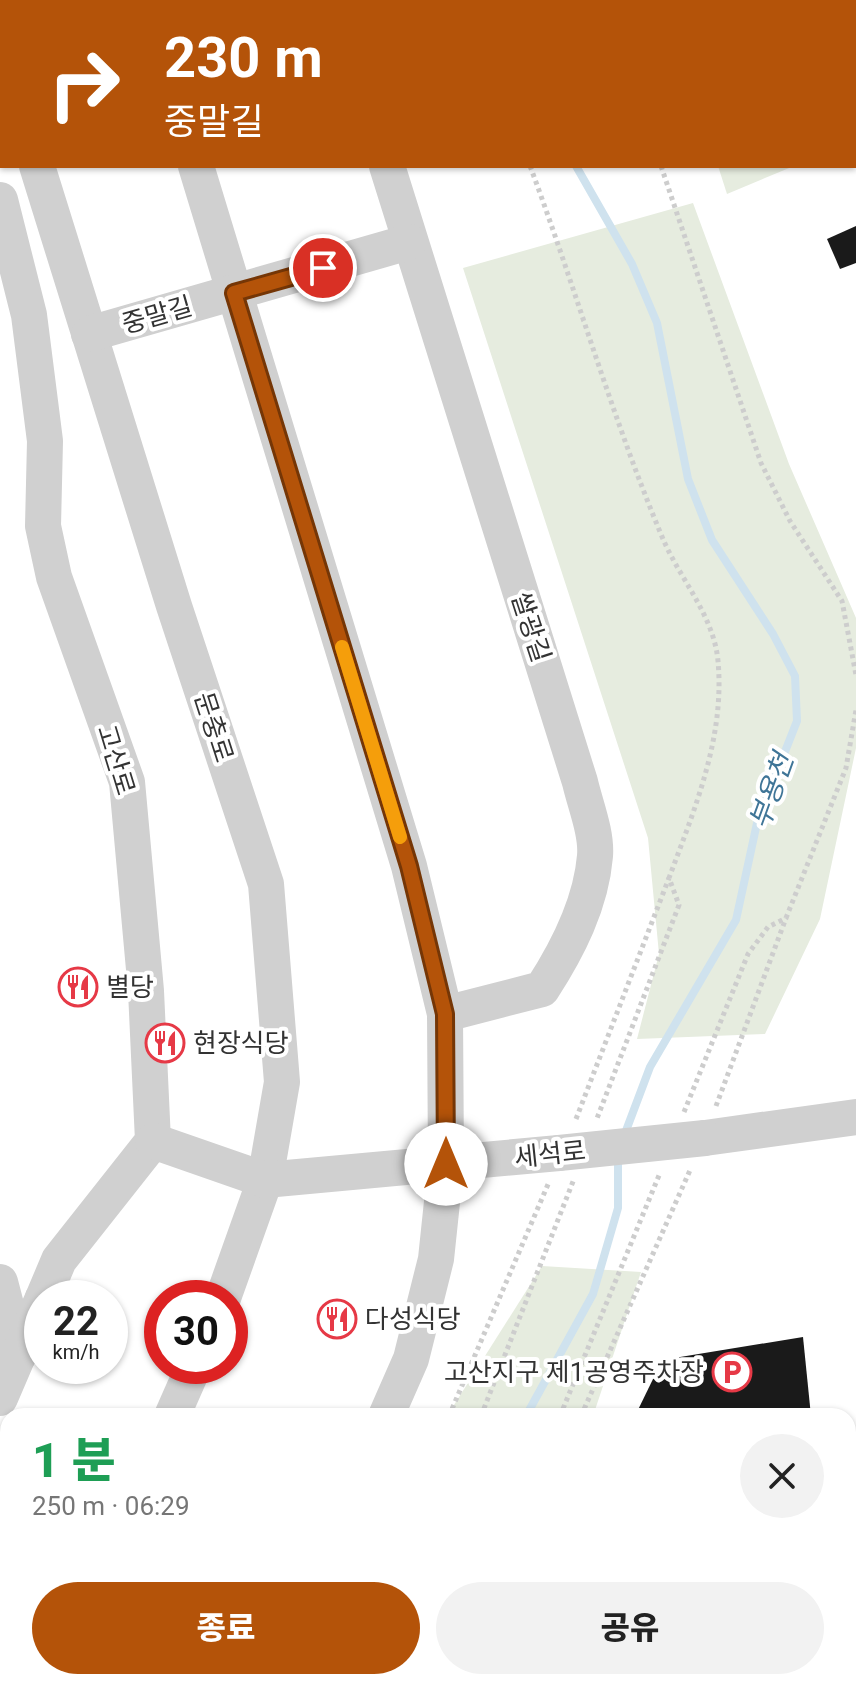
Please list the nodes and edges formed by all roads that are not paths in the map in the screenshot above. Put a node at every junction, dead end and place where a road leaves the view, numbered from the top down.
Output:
1 (38, 168) edge
2 (197, 168) edge
3 (388, 168) edge
4 (0, 200) edge
5 (409, 242) junction
6 (234, 293) junction
7 (89, 334) junction
8 (445, 1014) junction
9 (856, 1117) edge
10 (153, 1141) junction
11 (446, 1164) junction
12 (265, 1180) junction
13 (50, 1280) edge
14 (229, 1280) edge
15 (0, 1282) edge
16 (24, 1343) edge
17 (19, 1355) junction
18 (186, 1384) edge
19 (0, 1398) edge
20 (176, 1408) edge
21 (390, 1408) edge

1 - 7 street, 문충로
2 - 6 street
3 - 5 street, 쌀광길
4 - 10 street, 고산로
5 - 6 street, 중말길
5 - 8 street, 쌀광길
6 - 7 street, 중말길
6 - 8 street
7 - 12 street, 문충로
8 - 11 street
9 - 11 street, 세석로, bridge
10 - 12 street, 세석로
10 - 13 street
11 - 12 street, 세석로
11 - 21 street
12 - 14 street, 문충로
15 - 17 street
16 - 17 street
17 - 19 street
18 - 20 street

